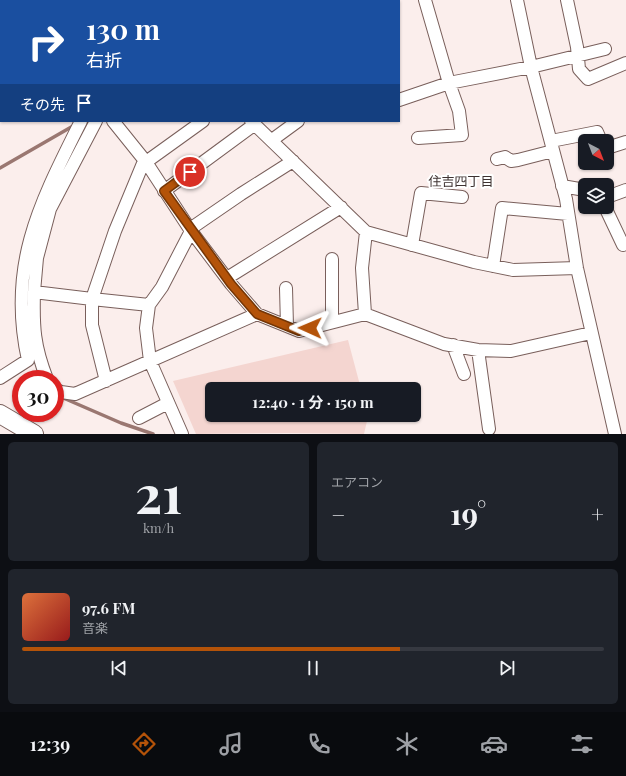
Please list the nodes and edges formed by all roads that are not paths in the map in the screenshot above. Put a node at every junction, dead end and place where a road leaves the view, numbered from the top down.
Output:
1 (425, 0) edge
2 (517, 0) edge
3 (567, 0) edge
4 (605, 48) dead end
5 (578, 54) junction
6 (626, 63) edge
7 (531, 67) junction
8 (449, 83) junction
9 (400, 100) edge
10 (81, 122) edge
11 (95, 122) edge
12 (115, 122) edge
13 (202, 122) edge
14 (297, 122) edge
15 (253, 123) edge
16 (418, 138) dead end
17 (578, 138) edge
18 (272, 140) junction
19 (626, 142) edge
20 (552, 146) junction
21 (614, 146) edge
22 (497, 160) dead end
23 (294, 161) junction
24 (145, 162) junction
25 (562, 186) junction
26 (578, 189) edge
27 (626, 190) edge
28 (164, 191) junction
29 (614, 194) edge
30 (462, 197) dead end
31 (341, 207) junction
32 (568, 214) junction
33 (608, 214) edge
34 (191, 230) junction
35 (366, 232) junction
36 (412, 245) junction
37 (623, 245) dead end
38 (332, 259) dead end
39 (493, 266) junction
40 (577, 268) junction
41 (227, 278) junction
42 (286, 288) dead end
43 (34, 292) junction
44 (92, 299) junction
45 (150, 304) junction
46 (257, 314) junction
47 (365, 314) junction
48 (332, 322) junction
49 (287, 326) junction
50 (591, 333) junction
51 (453, 345) junction
52 (478, 350) junction
53 (32, 357) junction
54 (150, 361) junction
55 (41, 370) edge
56 (464, 374) dead end
57 (0, 378) edge
58 (106, 381) junction
59 (64, 392) edge
60 (168, 403) junction
61 (0, 414) edge
62 (139, 418) dead end
63 (489, 429) dead end
64 (34, 434) edge
65 (182, 434) edge
66 (615, 434) edge

1 - 8 street
2 - 7 street
3 - 5 street
4 - 5 street
5 - 6 street
5 - 7 street
7 - 8 street
7 - 20 street
8 - 9 street
8 - 16 street
10 - 53 street
11 - 43 street
12 - 24 street
13 - 24 street
14 - 18 street
15 - 18 street
15 - 28 street
17 - 20 street
18 - 23 street
19 - 21 street
20 - 22 street
20 - 25 street
23 - 31 street
23 - 34 street
24 - 28 street
24 - 44 street
25 - 26 street
25 - 32 street
27 - 29 street
28 - 34 street
30 - 36 street
31 - 35 street
31 - 41 street
32 - 39 street
32 - 40 street
33 - 37 street
34 - 41 street
34 - 45 street
35 - 36 street
35 - 47 street
36 - 39 street
38 - 48 street
39 - 40 street
40 - 50 street
41 - 46 street
42 - 49 street
43 - 44 street
43 - 53 street
44 - 45 street
44 - 58 street
45 - 54 street
46 - 49 street
46 - 54 street
47 - 48 street
47 - 51 street
48 - 49 street
50 - 52 street
50 - 66 street
51 - 52 street
51 - 56 street
52 - 63 street
53 - 55 street
53 - 57 street
54 - 58 street
54 - 60 street
58 - 59 street
60 - 62 street
60 - 65 street
61 - 64 street

